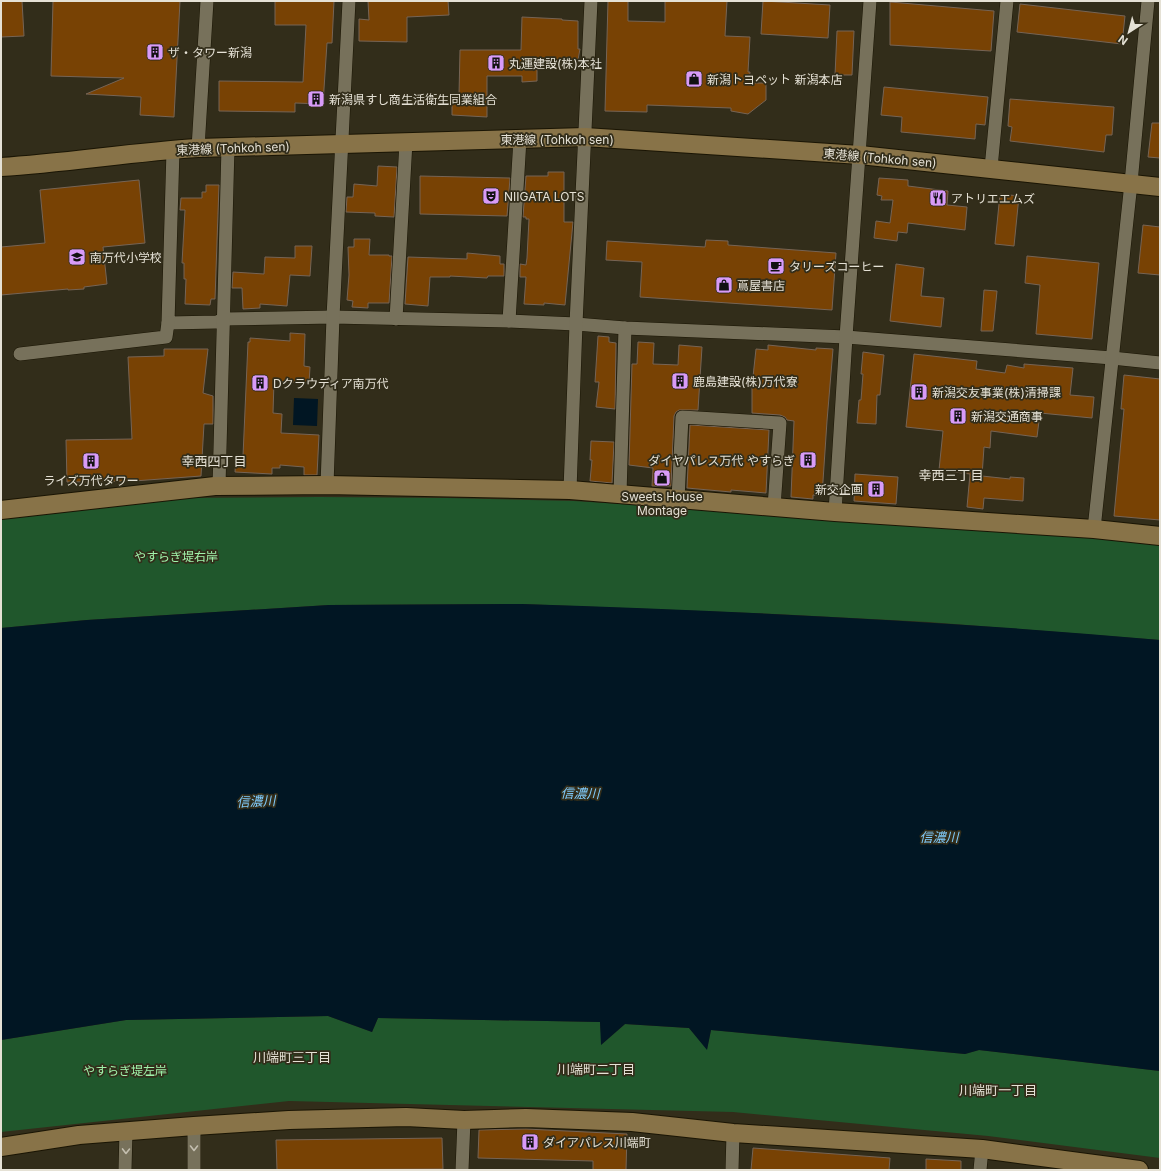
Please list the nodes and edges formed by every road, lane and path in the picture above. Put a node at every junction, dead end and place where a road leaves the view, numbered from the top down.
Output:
1 (208, 1) edge
2 (349, 1) edge
3 (591, 1) edge
4 (870, 1) edge
5 (1007, 1) edge
6 (1148, 1) edge
7 (585, 137) junction
8 (520, 139) junction
9 (406, 142) junction
10 (342, 144) junction
11 (228, 147) junction
12 (198, 148) junction
13 (173, 150) junction
14 (860, 155) junction
15 (1, 167) edge
16 (991, 168) junction
17 (1131, 183) junction
18 (1160, 187) edge
19 (332, 317) junction
20 (224, 319) junction
21 (396, 319) junction
22 (509, 321) junction
23 (168, 323) junction
24 (576, 324) junction
25 (625, 328) junction
26 (846, 337) junction
27 (20, 354) dead end
28 (1112, 358) junction
29 (1160, 363) edge
30 (327, 485) junction
31 (219, 486) junction
32 (570, 490) junction
33 (620, 494) junction
34 (678, 499) junction
35 (774, 507) junction
36 (1, 510) edge
37 (836, 512) junction
38 (1094, 529) junction
39 (1160, 536) edge
40 (464, 1120) junction
41 (194, 1126) junction
42 (126, 1131) junction
43 (733, 1133) junction
44 (1, 1147) edge
45 (982, 1149) junction
46 (125, 1170) edge
47 (194, 1170) edge
48 (462, 1170) edge
49 (732, 1170) edge
50 (980, 1170) edge
51 (1139, 1170) edge

1 - 12 street
2 - 10 street
3 - 7 street
4 - 14 street
5 - 16 street
6 - 17 street
7 - 8 street, 東港線 (Tohkoh sen)
7 - 14 street, 東港線 (Tohkoh sen)
7 - 24 street
8 - 9 street, 東港線 (Tohkoh sen)
8 - 22 street
9 - 10 street, 東港線 (Tohkoh sen)
9 - 21 street
10 - 11 street, 東港線 (Tohkoh sen)
10 - 19 street
11 - 12 street, 東港線 (Tohkoh sen)
11 - 20 street
12 - 13 street, 東港線 (Tohkoh sen)
13 - 15 street, 東港線 (Tohkoh sen)
13 - 23 street
14 - 16 street, 東港線 (Tohkoh sen)
14 - 26 street
16 - 17 street, 東港線 (Tohkoh sen)
17 - 18 street, 東港線 (Tohkoh sen)
17 - 28 street
19 - 20 street
19 - 21 street
19 - 30 street
20 - 23 street
20 - 31 street
21 - 22 street
22 - 24 street
23 - 27 street
24 - 25 street
24 - 32 street
25 - 26 street
25 - 33 street
26 - 28 street
26 - 37 street
28 - 29 street
28 - 38 street
30 - 31 street
30 - 32 street
31 - 36 street
32 - 33 street
33 - 34 street
34 - 35 street
34 - 35 street
35 - 37 street
37 - 38 street
38 - 39 street
40 - 41 street
40 - 43 street
40 - 48 street
41 - 42 street
41 -> 47 street
42 - 44 street
42 -> 46 street
43 - 45 street
43 - 49 street
45 - 50 street
45 - 51 street

